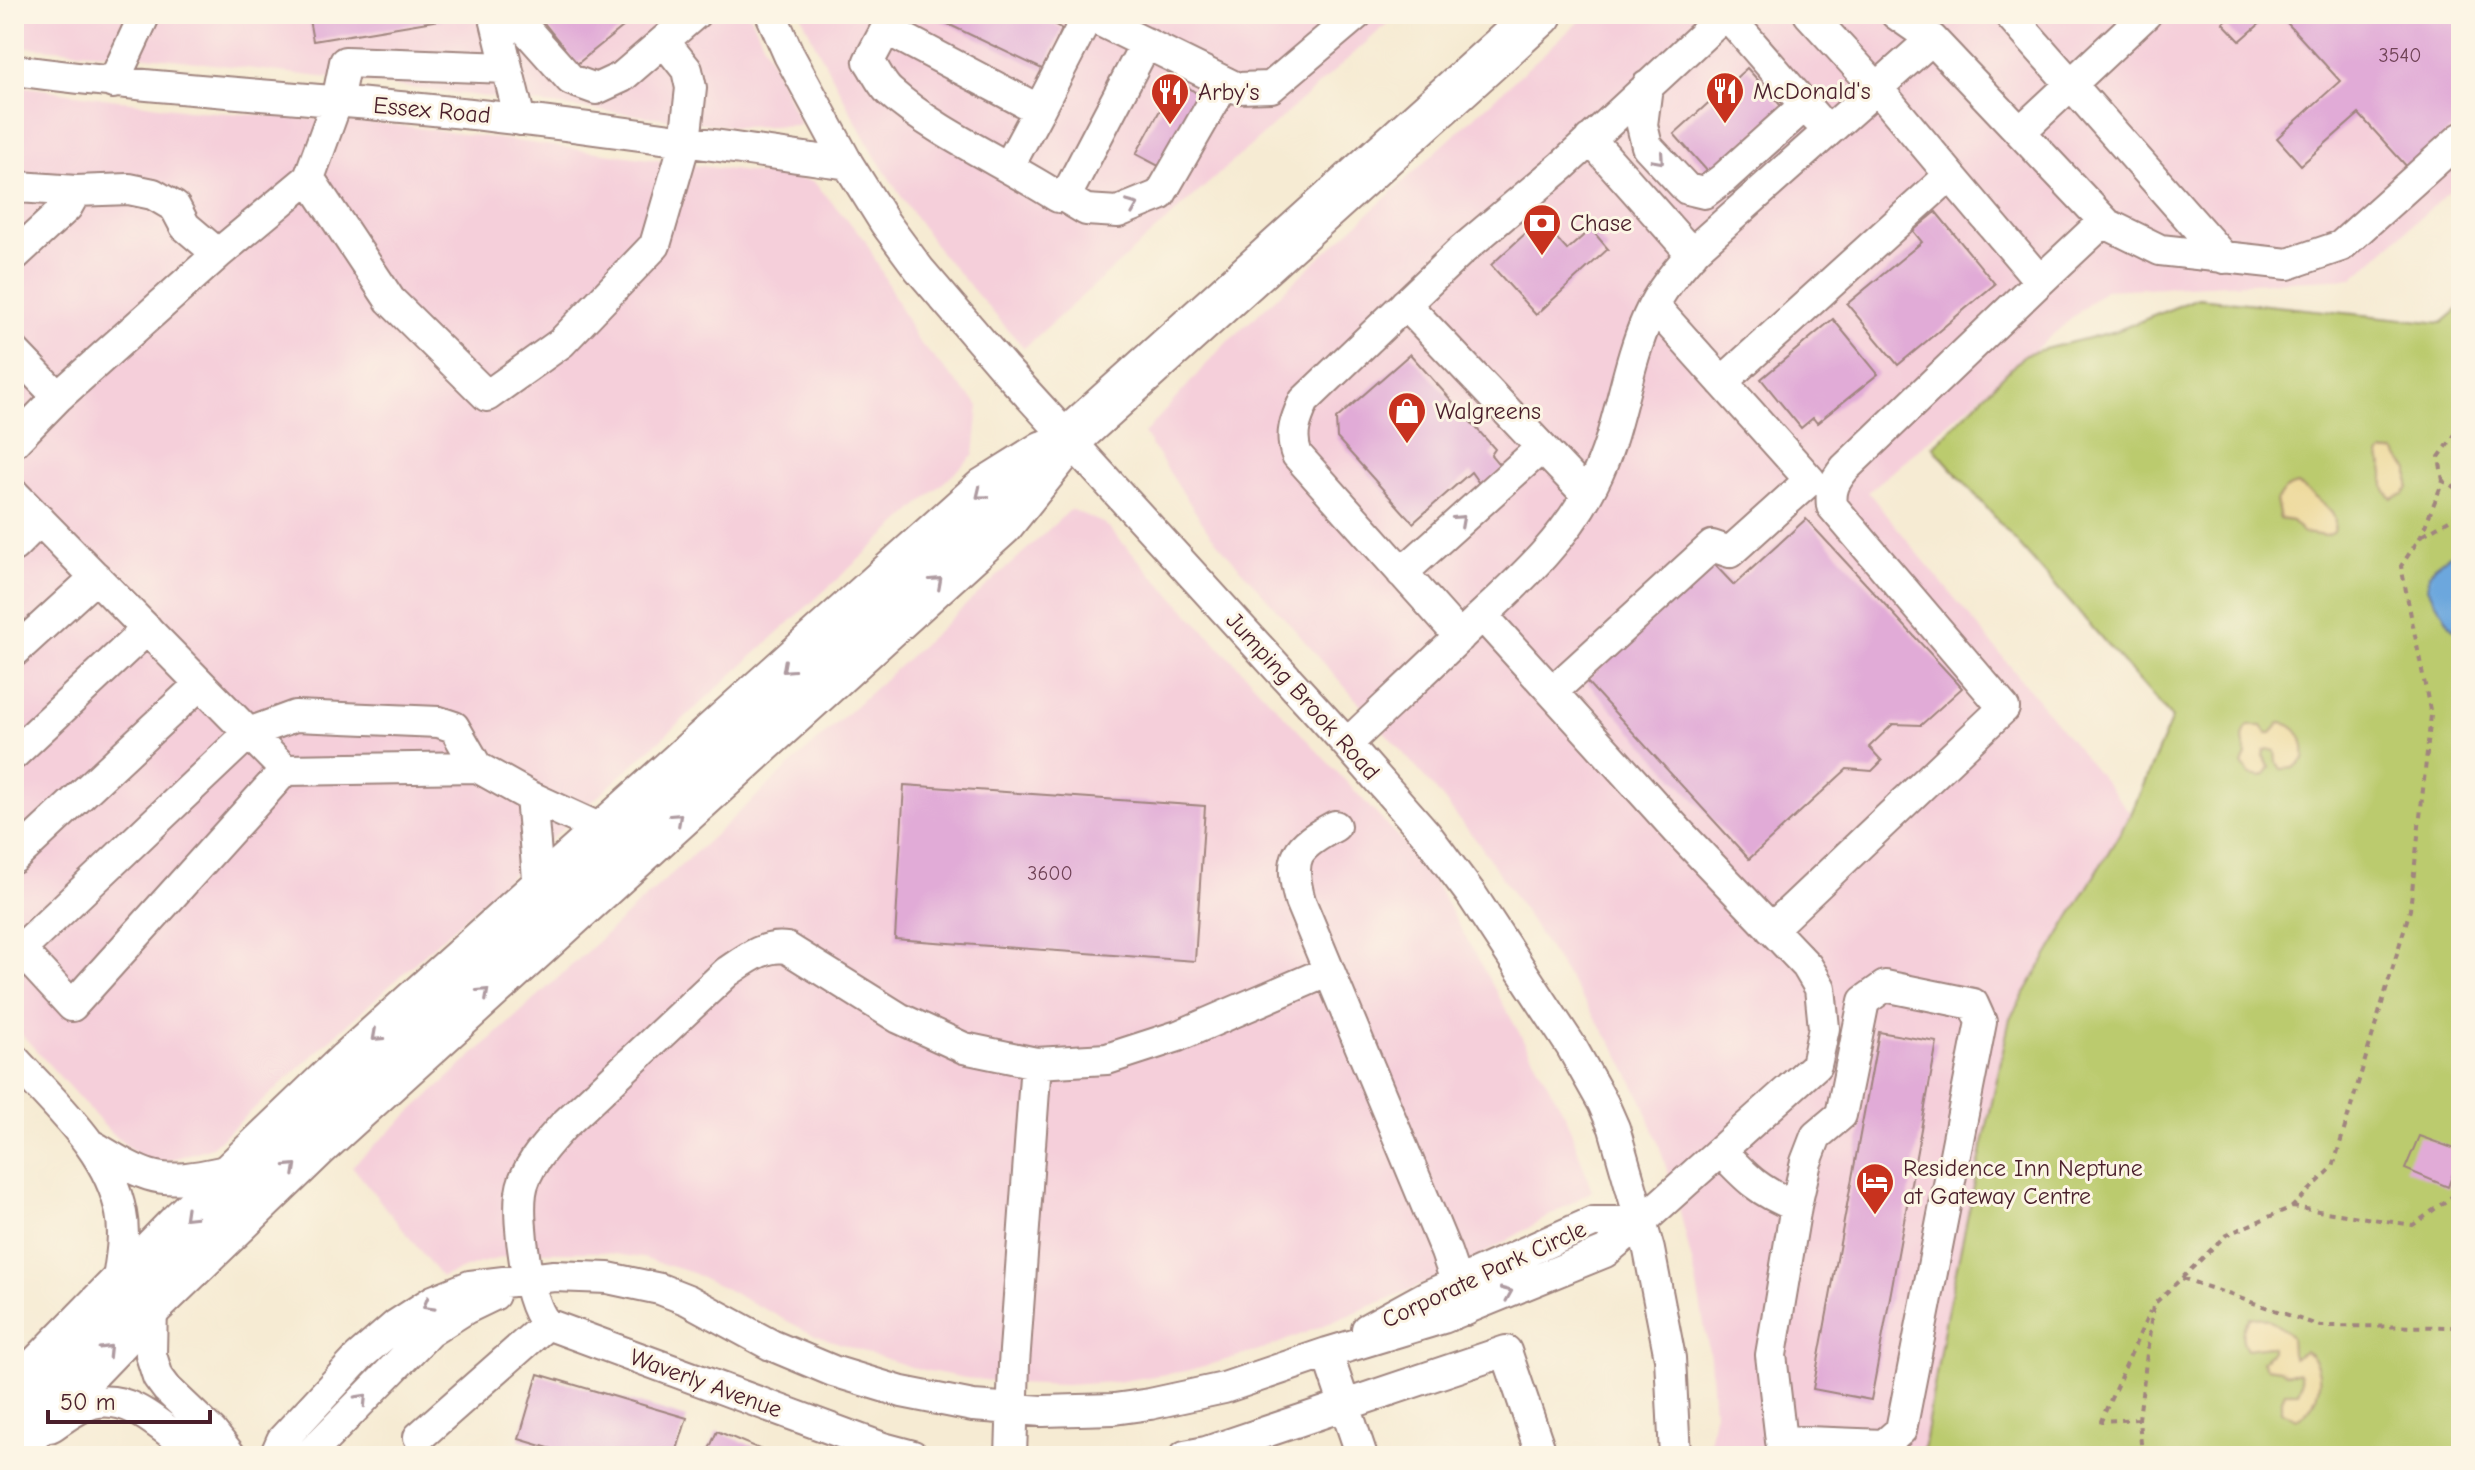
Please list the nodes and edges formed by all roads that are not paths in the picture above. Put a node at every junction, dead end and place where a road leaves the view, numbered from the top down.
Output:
1 (145, 14) edge
2 (494, 14) edge
3 (512, 14) edge
4 (695, 14) edge
5 (771, 14) edge
6 (1087, 14) edge
7 (1357, 14) edge
8 (1540, 14) edge
9 (1726, 14) edge
10 (1809, 14) edge
11 (1896, 14) edge
12 (2009, 14) edge
13 (2146, 14) edge
14 (890, 22) edge
15 (1925, 26) edge
16 (1133, 29) edge
17 (664, 41) junction
18 (507, 68) junction
19 (14, 70) edge
20 (1225, 82) junction
21 (113, 83) junction
22 (2070, 83) junction
23 (1647, 86) junction
24 (1877, 88) junction
25 (337, 101) junction
26 (1805, 105) junction
27 (1039, 110) junction
28 (520, 120) junction
29 (1828, 132) junction
30 (2020, 132) junction
31 (2461, 138) edge
32 (1590, 139) junction
33 (685, 142) junction
34 (848, 164) junction
35 (1009, 166) junction
36 (1950, 175) junction
37 (309, 178) junction
38 (14, 191) edge
39 (76, 191) junction
40 (1061, 195) junction
41 (2104, 221) junction
42 (218, 254) junction
43 (1692, 254) junction
44 (14, 256) edge
45 (2224, 258) junction
46 (2040, 281) junction
47 (1405, 304) junction
48 (1654, 306) junction
49 (15, 353) edge
50 (1722, 382) junction
51 (58, 397) junction
52 (1070, 438) junction
53 (14, 442) edge
54 (1541, 448) junction
55 (1820, 487) junction
56 (14, 494) edge
57 (1587, 495) junction
58 (40, 520) junction
59 (14, 546) edge
60 (1402, 573) junction
61 (96, 577) junction
62 (1483, 616) junction
63 (147, 629) junction
64 (1460, 637) junction
65 (14, 652) edge
66 (200, 684) junction
67 (1552, 692) junction
68 (249, 733) junction
69 (1347, 744) junction
70 (14, 754) edge
71 (477, 767) junction
72 (285, 770) junction
73 (531, 797) junction
74 (1335, 826) dead end
75 (605, 831) junction
76 (14, 858) edge
77 (539, 890) junction
78 (1771, 929) junction
79 (17, 947) edge
80 (1329, 971) junction
81 (14, 1059) edge
82 (1036, 1063) junction
83 (93, 1146) junction
84 (1721, 1151) junction
85 (236, 1169) junction
86 (1796, 1206) junction
87 (1641, 1222) junction
88 (529, 1280) junction
89 (135, 1295) junction
90 (1461, 1296) junction
91 (547, 1324) junction
92 (1327, 1353) junction
93 (14, 1394) edge
94 (1346, 1405) junction
95 (1013, 1410) junction
96 (419, 1437) dead end
97 (14, 1448) edge
98 (202, 1456) edge
99 (231, 1456) edge
100 (275, 1456) edge
101 (308, 1456) edge
102 (911, 1456) edge
103 (1011, 1456) edge
104 (1185, 1456) edge
105 (1362, 1456) edge
106 (1542, 1456) edge
107 (1675, 1456) edge

1 - 21 street
2 - 18 street
3 - 17 street
4 - 17 street
5 - 34 street, Jumping Brook Road
6 - 16 street
6 - 27 street
7 - 20 street
8 - 52 highway
9 - 23 street
9 - 26 street
10 - 24 street
11 - 15 street
12 - 22 street
13 - 22 street
14 - 27 street
14 - 35 street
15 - 24 street
15 - 30 street
16 - 20 street
16 - 40 street
17 - 33 street
18 - 25 street
18 - 28 street
19 - 21 street, Essex Road
40 -> 20 street
21 - 25 street, Essex Road
22 - 30 street
22 - 45 street
23 -> 26 street
23 - 32 street
24 - 29 street
24 - 36 street
25 - 28 street, Essex Road
25 - 37 street
26 - 29 street
27 - 35 street
28 - 33 street, Essex Road
29 - 43 street
30 - 41 street
31 - 45 street
32 - 43 street
32 - 47 street
33 - 34 street, Essex Road
33 - 37 street
34 - 52 street, Jumping Brook Road
35 - 40 street
36 - 46 street
36 - 50 street
37 - 42 street
38 - 39 street
39 - 42 street
39 - 44 street
41 - 45 street
41 - 46 street
42 - 51 street
43 - 48 street
46 - 55 street
47 - 54 street
47 - 60 street
48 - 50 street
48 - 57 street
49 - 51 street
50 - 55 street
51 - 53 street
52 - 69 street, Jumping Brook Road
52 -> 75 highway
89 -> 52 highway
54 - 57 street
60 -> 54 street
55 - 67 street
55 - 78 street
56 - 58 street
57 - 62 street
58 - 59 street
58 - 61 street
60 - 64 street
61 - 63 street
61 - 65 street
62 - 64 street
62 - 67 street, Corporate Park Circle
63 - 66 street
63 - 70 street
64 - 69 street
66 - 68 street
66 - 76 street
67 - 78 street, Corporate Park Circle
68 - 71 street
68 - 72 street
68 - 79 street
69 - 87 street, Jumping Brook Road
71 - 72 street
71 - 73 street
72 - 79 street
73 - 75 street
73 - 77 street
74 - 80 street
75 - 77 highway
77 -> 85 highway
78 - 84 street, Corporate Park Circle
80 - 82 street
80 - 90 street
81 - 83 street
82 - 88 street
82 - 95 street
83 - 85 street
83 - 89 street
84 - 86 street
84 - 87 street, Corporate Park Circle
85 -> 89 highway
86 - 86 street
87 - 90 street, Corporate Park Circle
87 - 107 street, Jumping Brook Road
88 - 91 street
88 - 95 street, Corporate Park Circle
88 -> 100 street, Corporate Park Circle
101 -> 88 street, Corporate Park Circle
89 - 93 highway
97 -> 89 highway
89 - 99 street
90 - 92 street, Corporate Park Circle
91 - 96 street
91 - 102 street, Waverly Avenue
92 - 94 street
92 - 95 street, Corporate Park Circle
94 - 104 street
94 - 105 street
94 - 106 street
95 - 103 street
97 - 98 street

